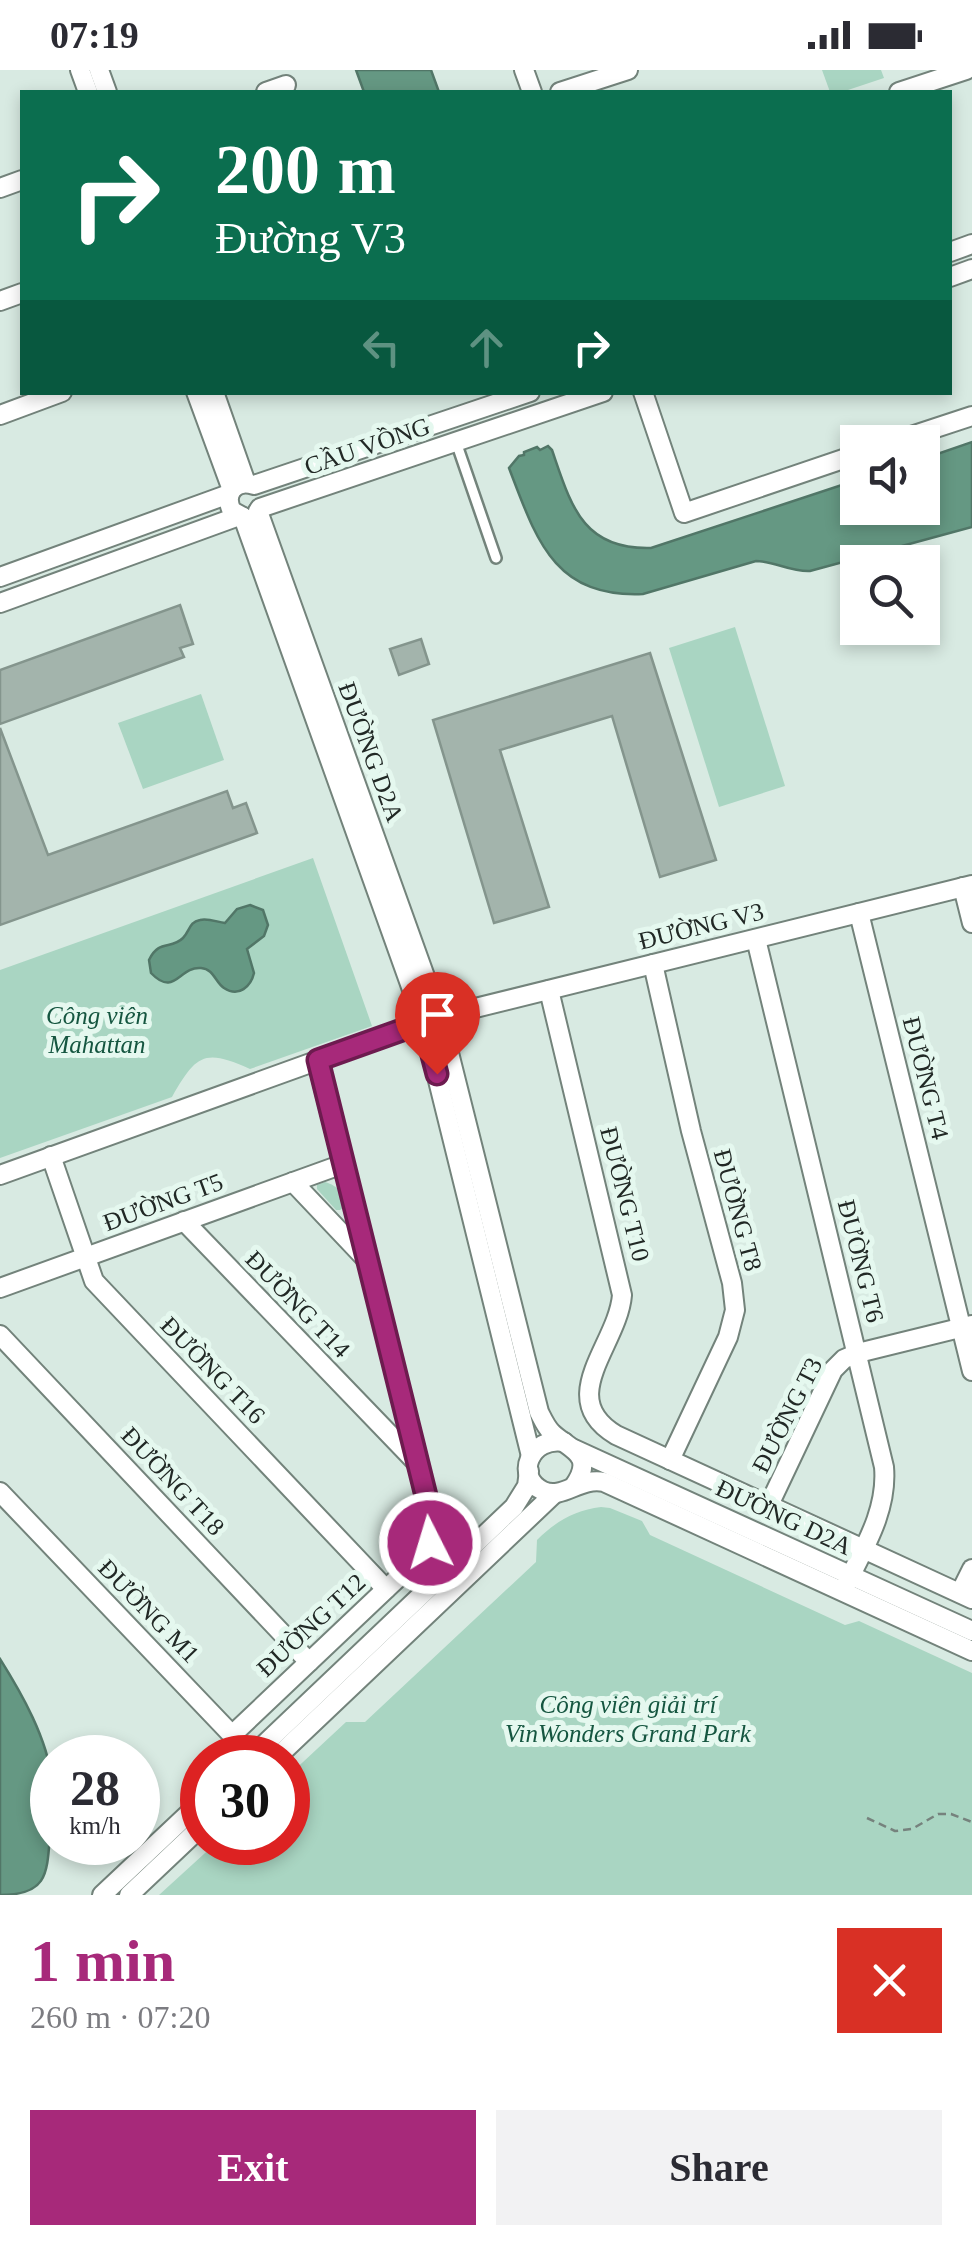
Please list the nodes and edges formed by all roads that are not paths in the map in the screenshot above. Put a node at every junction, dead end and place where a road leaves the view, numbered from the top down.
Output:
1 (628, 70) edge
2 (966, 70) edge
3 (286, 85) dead end
4 (272, 90) edge
5 (566, 90) edge
6 (905, 90) edge
7 (54, 395) edge
8 (197, 395) edge
9 (215, 395) edge
10 (521, 395) edge
11 (595, 395) edge
12 (644, 395) edge
13 (0, 415) edge
14 (972, 416) edge
15 (940, 427) edge
16 (456, 442) junction
17 (840, 460) edge
18 (240, 488) junction
19 (250, 513) junction
20 (496, 558) dead end
21 (0, 576) edge
22 (0, 603) edge
23 (968, 886) edge
24 (860, 913) junction
25 (972, 922) edge
26 (756, 938) junction
27 (653, 964) junction
28 (549, 990) junction
29 (431, 1021) junction
30 (318, 1060) junction
31 (51, 1156) junction
32 (343, 1164) junction
33 (0, 1174) edge
34 (293, 1182) junction
35 (184, 1221) junction
36 (86, 1256) junction
37 (368, 1262) junction
38 (0, 1288) edge
39 (967, 1327) edge
40 (0, 1335) edge
41 (858, 1353) junction
42 (972, 1371) edge
43 (570, 1446) junction
44 (670, 1460) junction
45 (418, 1464) junction
46 (530, 1464) junction
47 (574, 1486) junction
48 (0, 1492) edge
49 (555, 1494) junction
50 (0, 1504) edge
51 (768, 1505) junction
52 (29, 1522) junction
53 (864, 1549) junction
54 (972, 1569) edge
55 (847, 1583) junction
56 (386, 1588) junction
57 (966, 1596) edge
58 (972, 1631) edge
59 (972, 1651) edge
60 (309, 1662) junction
61 (232, 1734) joint
62 (275, 1735) edge
63 (300, 1735) edge
64 (180, 1822) edge
65 (180, 1847) edge
66 (102, 1895) edge
67 (129, 1895) edge

1 - 5 street
2 - 6 street
3 - 4 street
7 - 13 street
8 - 18 street
9 - 18 street
10 - 18 street, CẦU VỒNG
11 - 16 street, CẦU VỒNG
12 - 17 street
14 - 15 street
16 - 19 street, CẦU VỒNG
16 - 20 lane
18 - 19 street
18 - 19 street
18 - 21 street, CẦU VỒNG
19 - 22 street, CẦU VỒNG
19 - 29 street, ĐƯỜNG D2A
23 - 24 street, ĐƯỜNG V3
23 - 25 street
24 - 26 street, ĐƯỜNG V3
24 - 39 street, ĐƯỜNG T4
26 - 27 street, ĐƯỜNG V3
26 - 41 street, ĐƯỜNG T6
27 - 28 street, ĐƯỜNG V3
27 - 44 street, ĐƯỜNG T8
28 - 29 street, ĐƯỜNG V3
28 - 44 street, ĐƯỜNG T10
29 - 30 street, ĐƯỜNG V3
29 - 43 street, ĐƯỜNG D2A
29 - 46 street, ĐƯỜNG D2A
30 - 31 street, ĐƯỜNG V3
30 - 32 street, ĐƯỜNG T12
31 - 33 street, ĐƯỜNG V3
31 - 36 street, ĐƯỜNG T16
32 - 34 street, ĐƯỜNG T5
32 - 37 street, ĐƯỜNG T12
34 - 35 street, ĐƯỜNG T5
34 - 37 street, ĐƯỜNG T12
35 - 36 street, ĐƯỜNG T5
35 - 45 street, ĐƯỜNG T14
36 - 38 street, ĐƯỜNG T5
36 - 56 street, ĐƯỜNG T16
37 - 45 street, ĐƯỜNG T12
39 - 41 street, ĐƯỜNG T3
39 - 42 street, ĐƯỜNG T4
40 - 60 street, ĐƯỜNG T18
41 - 51 street, ĐƯỜNG T3
41 - 53 street, ĐƯỜNG T6
43 - 46 street
43 - 47 street
43 - 55 street, ĐƯỜNG D2A
44 - 51 street
45 - 56 street, ĐƯỜNG T12
46 - 49 street
46 - 62 street
47 - 49 street
47 - 55 street, ĐƯỜNG D2A
48 - 52 street, ĐƯỜNG M1
49 - 63 street
50 - 52 street, ĐƯỜNG M1
51 - 53 street
52 - 61 street, ĐƯỜNG M1
53 - 55 street, ĐƯỜNG T6
53 - 57 street
54 - 57 street
55 - 58 street, ĐƯỜNG D2A
55 - 59 street, ĐƯỜNG D2A
56 - 60 street, ĐƯỜNG T12
60 - 61 street, ĐƯỜNG T12
64 - 66 street
65 - 67 street

